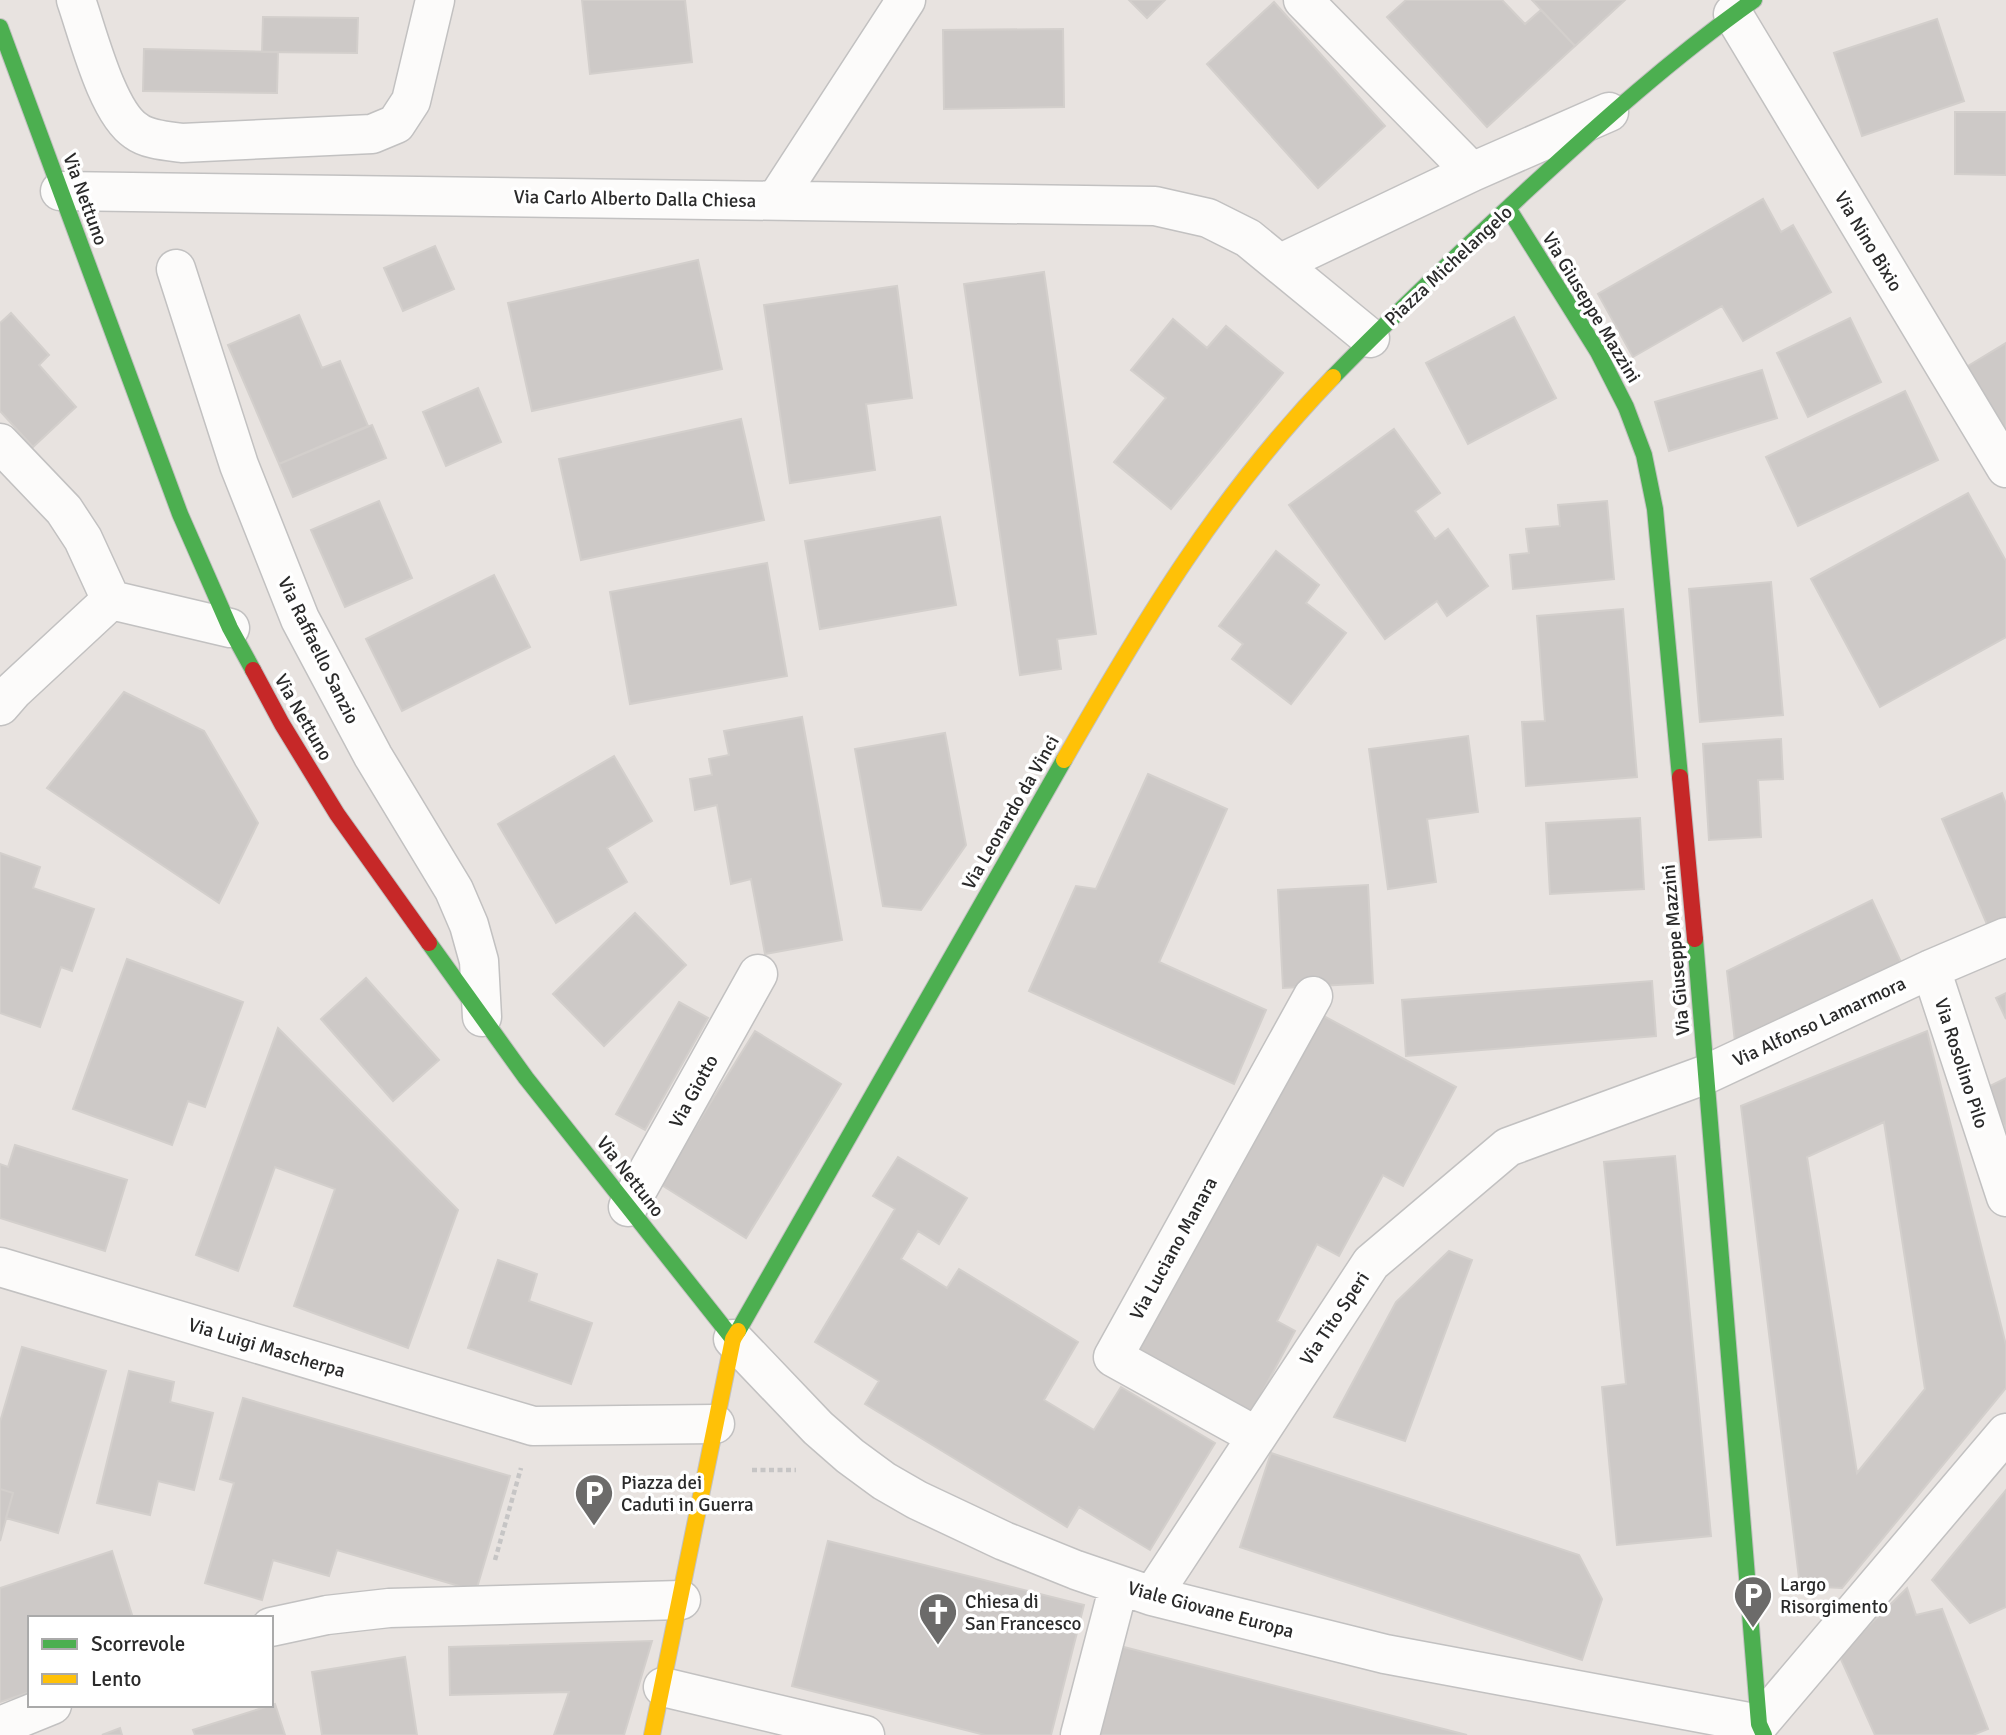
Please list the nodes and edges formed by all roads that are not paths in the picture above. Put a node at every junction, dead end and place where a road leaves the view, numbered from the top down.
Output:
1 (76, 0) edge
2 (435, 0) edge
3 (906, 0) edge
4 (1303, 0) edge
5 (1743, 7) edge
6 (0, 27) edge
7 (1611, 111) junction
8 (1472, 172) junction
9 (60, 191) junction
10 (776, 200) junction
11 (1508, 208) junction
12 (1208, 218) joint
13 (1281, 263) junction
14 (176, 270) dead end
15 (1370, 338) junction
16 (0, 443) edge
17 (2006, 468) edge
18 (111, 600) junction
19 (230, 628) junction
20 (14, 672) edge
21 (0, 706) edge
22 (2006, 937) edge
23 (1931, 969) junction
24 (758, 974) dead end
25 (1313, 996) dead end
26 (482, 1017) junction
27 (1707, 1073) junction
28 (2006, 1198) edge
29 (628, 1207) junction
30 (0, 1267) edge
31 (733, 1339) junction
32 (715, 1424) junction
33 (2006, 1433) edge
34 (1256, 1436) junction
35 (1136, 1591) junction
36 (681, 1600) junction
37 (273, 1626) edge
38 (663, 1687) junction
39 (47, 1707) edge
40 (0, 1726) edge
41 (1762, 1730) edge
42 (652, 1735) edge
43 (865, 1735) edge
44 (1080, 1735) edge

1 - 2 street
3 - 10 street
4 - 8 street
5 - 7 street, Piazza Michelangelo
5 - 17 street, Via Nino Bixio
6 - 9 street, Via Nettuno
7 - 8 street, Piazza Michelangelo
7 - 11 street, Piazza Michelangelo
8 - 13 street, Piazza Michelangelo
9 - 10 street, Via Carlo Alberto Dalla Chiesa
9 - 19 street, Via Nettuno
10 - 12 street, Via Carlo Alberto Dalla Chiesa
11 - 15 street, Piazza Michelangelo
11 - 27 street, Via Giuseppe Mazzini
12 - 13 street, Piazza Michelangelo
13 - 15 street, Piazza Michelangelo
14 - 26 street, Via Raffaello Sanzio
15 - 31 street, Via Leonardo da Vinci
16 - 18 street
18 - 19 street
18 - 20 street
19 - 26 street, Via Nettuno
20 - 21 street
22 - 23 street, Via Alfonso Lamarmora
23 - 27 street, Via Alfonso Lamarmora
23 - 28 street, Via Rosolino Pilo
24 - 29 street, Via Giotto
25 - 34 street, Via Luciano Manara
26 - 29 street, Via Nettuno
27 - 34 street, Via Tito Speri
27 - 41 street, Via Giuseppe Mazzini
29 - 31 street, Via Nettuno
30 - 32 street, Via Luigi Mascherpa
31 - 32 street
31 - 35 street, Viale Giovane Europa
32 - 36 street
33 - 41 street
34 - 35 street, Via Tito Speri
35 - 41 street, Viale Giovane Europa
35 - 44 street, Via Tito Speri
36 - 37 street
36 - 38 street
38 - 42 street
38 - 43 street
39 - 40 street

